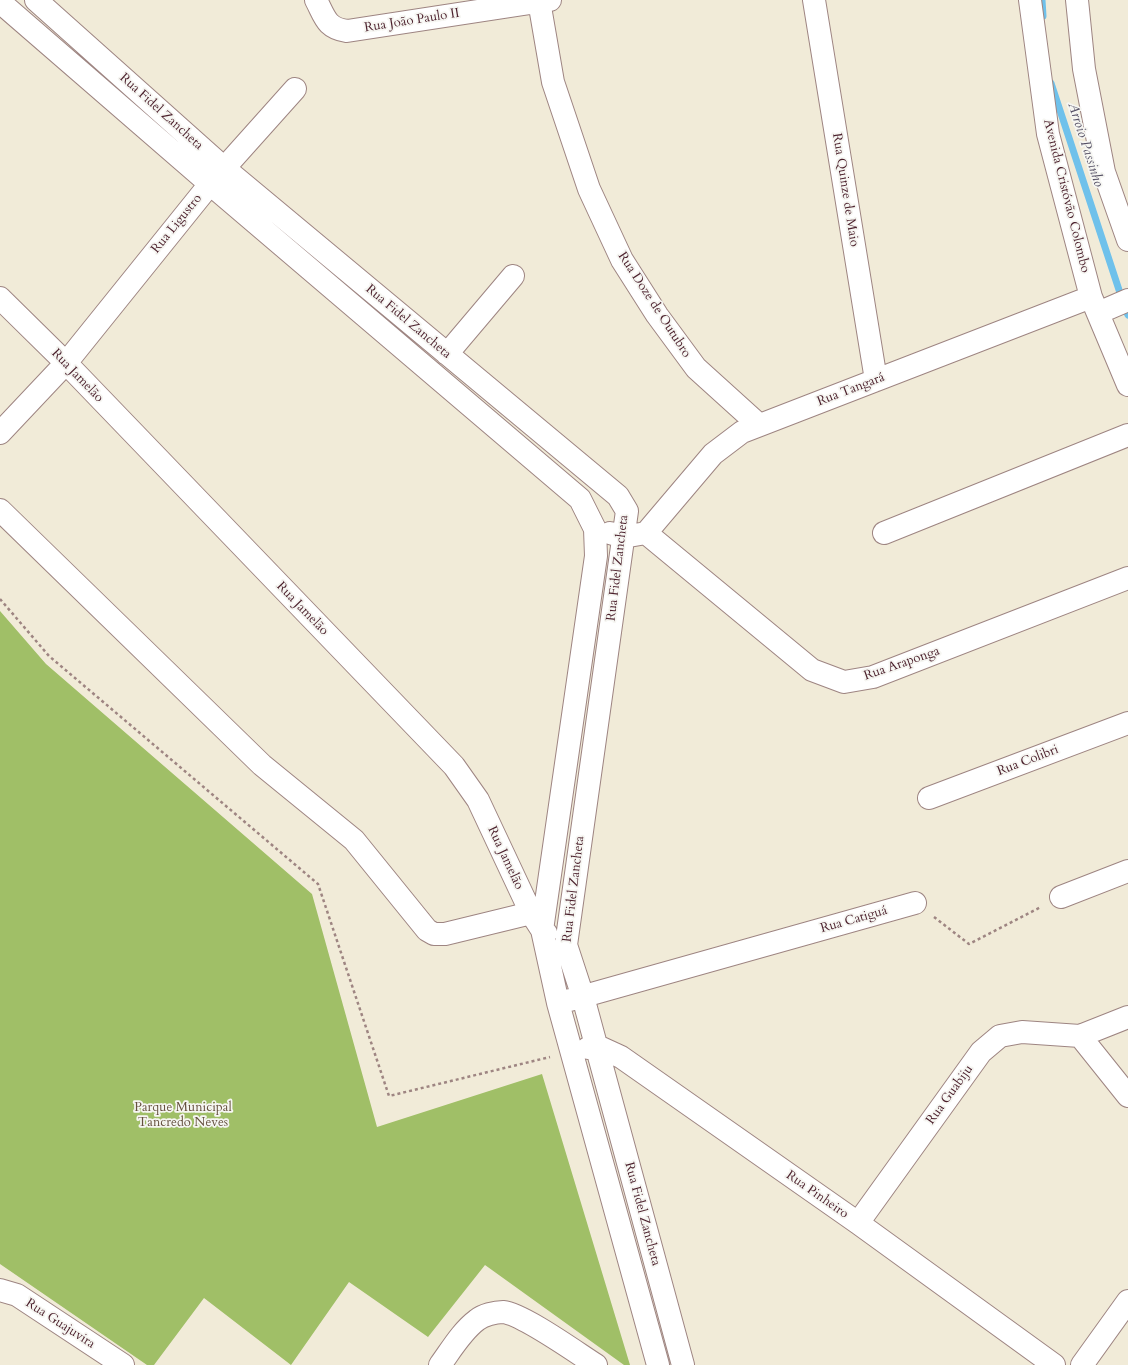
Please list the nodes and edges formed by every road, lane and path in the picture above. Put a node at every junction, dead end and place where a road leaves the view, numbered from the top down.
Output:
1 (36, 0) edge
2 (316, 0) edge
3 (814, 0) edge
4 (1030, 0) edge
5 (1077, 0) edge
6 (544, 1) edge
7 (0, 2) edge
8 (294, 89) dead end
9 (224, 168) junction
10 (210, 184) junction
11 (1128, 240) edge
12 (513, 276) dead end
13 (0, 298) edge
14 (1128, 300) edge
15 (1095, 305) junction
16 (447, 354) junction
17 (66, 363) junction
18 (876, 380) junction
19 (1128, 385) edge
20 (759, 425) junction
21 (0, 433) edge
22 (1128, 435) edge
23 (0, 510) edge
24 (595, 529) junction
25 (646, 533) junction
26 (884, 533) dead end
27 (623, 537) junction
28 (1128, 578) edge
29 (0, 598) edge
30 (1128, 723) edge
31 (929, 798) dead end
32 (1128, 871) edge
33 (1061, 897) joint
34 (915, 903) joint
35 (536, 922) junction
36 (566, 945) junction
37 (583, 997) junction
38 (558, 1003) junction
39 (1128, 1017) edge
40 (1080, 1036) junction
41 (597, 1046) junction
42 (572, 1052) junction
43 (1128, 1096) edge
44 (858, 1223) junction
45 (9, 1293) edge
46 (1128, 1301) edge
47 (123, 1365) edge
48 (440, 1365) edge
49 (596, 1365) edge
50 (658, 1365) edge
51 (683, 1365) edge
52 (1054, 1365) edge
53 (1082, 1365) edge

1 - 9 street, Rua Fidel Zancheta
2 - 6 street, Rua João Paulo II
3 - 18 street, Rua Quinze de Maio
4 - 15 street, Avenida Cristóvão Colombo
5 - 11 street
6 - 20 street, Rua Doze de Outubro
7 - 10 street, Rua Fidel Zancheta
8 - 9 street, Rua Ligustro
9 - 10 street, Rua Ligustro
9 - 16 street, Rua Fidel Zancheta
10 - 17 street, Rua Ligustro
10 - 24 street, Rua Fidel Zancheta
12 - 16 street
13 - 17 street, Rua Jamelão
14 - 15 street, Rua Tangará
15 - 18 street, Rua Tangará
15 - 19 street, Avenida Cristóvão Colombo
16 - 27 street, Rua Fidel Zancheta
17 - 21 street, Rua Ligustro
17 - 35 street, Rua Jamelão
18 - 20 street, Rua Tangará
20 - 25 street, Rua Tangará
22 - 26 street
23 - 35 street
24 - 27 street
24 - 35 street, Rua Fidel Zancheta
25 - 27 street
25 - 28 street, Rua Araponga
27 - 36 street, Rua Fidel Zancheta
29 - 42 path
30 - 31 street, Rua Colibri
32 - 33 street
33 - 34 path
34 - 37 street, Rua Catiguá
35 - 36 street
35 - 38 street, Rua Fidel Zancheta
36 - 37 street, Rua Fidel Zancheta
37 - 38 street, Rua Catiguá
37 - 41 street, Rua Fidel Zancheta
38 - 42 street, Rua Fidel Zancheta
39 - 40 street
40 - 43 street
40 - 44 street, Rua Guabiju
41 - 42 street
41 - 44 street, Rua Pinheiro
41 - 51 street, Rua Fidel Zancheta
42 - 50 street, Rua Fidel Zancheta
44 - 52 street, Rua Pinheiro
45 - 47 street, Rua Guajuvira
46 - 53 street
48 - 49 street

